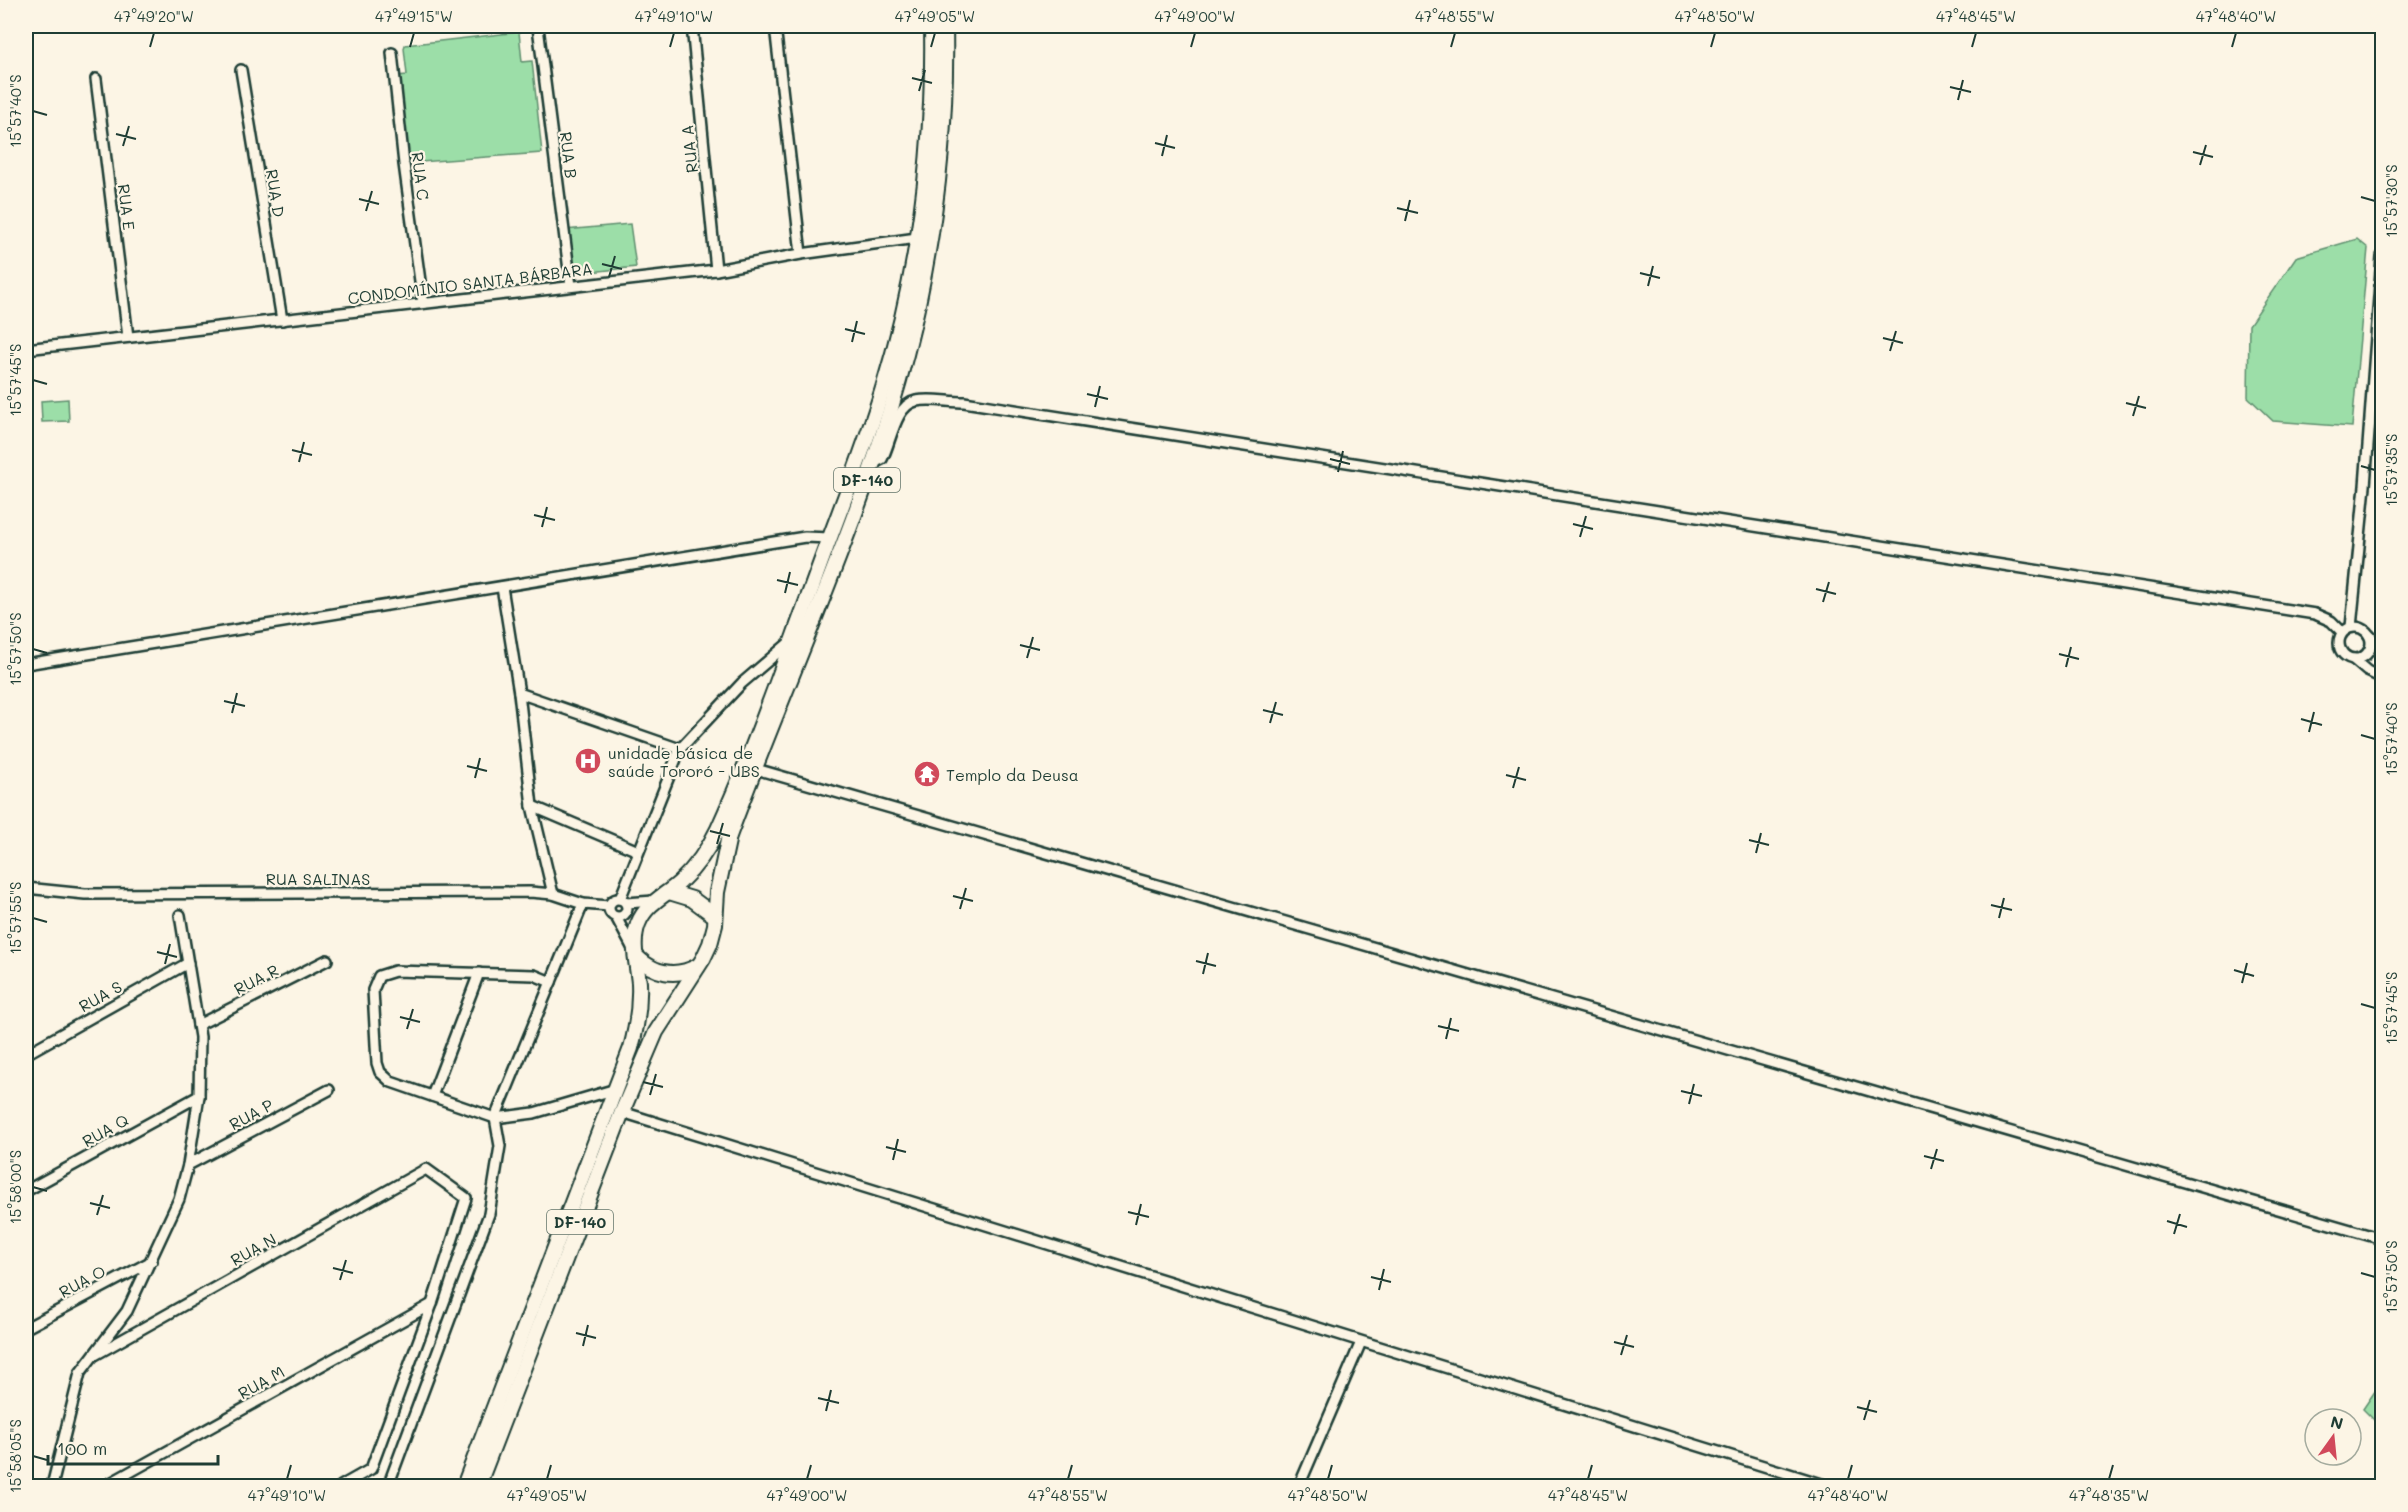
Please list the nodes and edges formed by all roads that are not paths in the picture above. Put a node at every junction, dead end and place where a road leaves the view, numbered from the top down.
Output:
1 (692, 26) edge
2 (775, 26) edge
3 (932, 26) edge
4 (945, 26) edge
5 (538, 27) dead end
6 (392, 53) dead end
7 (241, 70) dead end
8 (96, 79) dead end
9 (917, 238) junction
10 (801, 254) junction
11 (2382, 256) edge
12 (716, 270) junction
13 (571, 286) junction
14 (423, 303) junction
15 (282, 320) junction
16 (128, 337) junction
17 (26, 349) edge
18 (874, 463) junction
19 (830, 538) junction
20 (502, 587) junction
21 (2347, 629) junction
22 (2369, 634) junction
23 (792, 640) junction
24 (2382, 647) edge
25 (2353, 659) junction
26 (26, 664) edge
27 (2382, 678) edge
28 (519, 693) junction
29 (680, 749) junction
30 (756, 769) junction
31 (532, 806) junction
32 (638, 851) junction
33 (26, 888) edge
34 (669, 892) junction
35 (554, 894) junction
36 (623, 901) junction
37 (654, 901) junction
38 (583, 904) junction
39 (609, 906) junction
40 (180, 915) dead end
41 (715, 916) junction
42 (616, 917) junction
43 (636, 956) junction
44 (327, 960) dead end
45 (188, 963) junction
46 (698, 966) junction
47 (479, 973) junction
48 (551, 982) junction
49 (198, 1025) junction
50 (26, 1054) edge
51 (616, 1089) junction
52 (329, 1090) dead end
53 (199, 1096) junction
54 (432, 1096) junction
55 (622, 1112) junction
56 (495, 1118) junction
57 (188, 1165) junction
58 (26, 1191) edge
59 (2382, 1239) edge
60 (152, 1261) junction
61 (432, 1304) junction
62 (26, 1328) edge
63 (1361, 1342) junction
64 (94, 1354) junction
65 (52, 1486) edge
66 (105, 1486) edge
67 (341, 1486) edge
68 (388, 1486) edge
69 (464, 1486) edge
70 (478, 1486) edge
71 (1299, 1486) edge
72 (1828, 1486) edge

1 - 12 street, RUA A
2 - 10 street
3 - 9 main road, DF-140
4 - 18 main road, DF-140
5 - 13 street, RUA B
6 - 14 street, RUA C
7 - 15 street, RUA D
8 - 16 street, RUA E
9 - 10 street, CONDOMÍNIO SANTA BÁRBARA
9 - 19 main road, DF-140
10 - 12 street, CONDOMÍNIO SANTA BÁRBARA
11 - 21 street
12 - 13 street, CONDOMÍNIO SANTA BÁRBARA
13 - 14 street, CONDOMÍNIO SANTA BÁRBARA
14 - 15 street, CONDOMÍNIO SANTA BÁRBARA
15 - 16 street, CONDOMÍNIO SANTA BÁRBARA
16 - 17 street, CONDOMÍNIO SANTA BÁRBARA
18 - 21 street
18 - 30 main road, DF-140
19 - 20 street
19 - 23 main road, DF-140
20 - 26 street
20 - 28 street
21 - 22 street
21 - 25 street
22 - 24 street
22 - 25 street
23 - 29 street
23 - 34 main road, DF-140
25 - 27 street
28 - 29 street
28 - 31 street
29 - 32 street
30 - 41 main road, DF-140
30 - 59 street
31 - 32 street
31 - 35 street
32 - 36 street
33 - 35 street, RUA SALINAS
34 - 37 main road, DF-140
34 - 41 main road
35 - 38 street, RUA SALINAS
36 - 37 street
36 - 39 street
36 - 42 street
37 - 43 main road, DF-140
38 - 39 street, RUA SALINAS
38 - 48 street
39 - 42 street
40 - 45 street
41 - 46 main road, DF-140
42 - 43 street
43 - 46 main road
43 - 51 main road, DF-140
44 - 49 street, RUA R
45 - 49 street
45 - 50 street, RUA S
46 - 55 main road, DF-140
47 - 48 street
47 - 54 street
47 - 54 street
48 - 56 street
49 - 53 street
51 - 56 street
51 - 69 main road, DF-140
52 - 57 street, RUA P
53 - 57 street
53 - 58 street, RUA Q
54 - 56 street
55 - 63 street
55 - 70 main road, DF-140
56 - 68 street
57 - 60 street
60 - 62 street, RUA O
60 - 64 street
61 - 64 street, RUA N
61 - 66 street, RUA M
61 - 67 street
63 - 71 street
63 - 72 street
64 - 65 street

